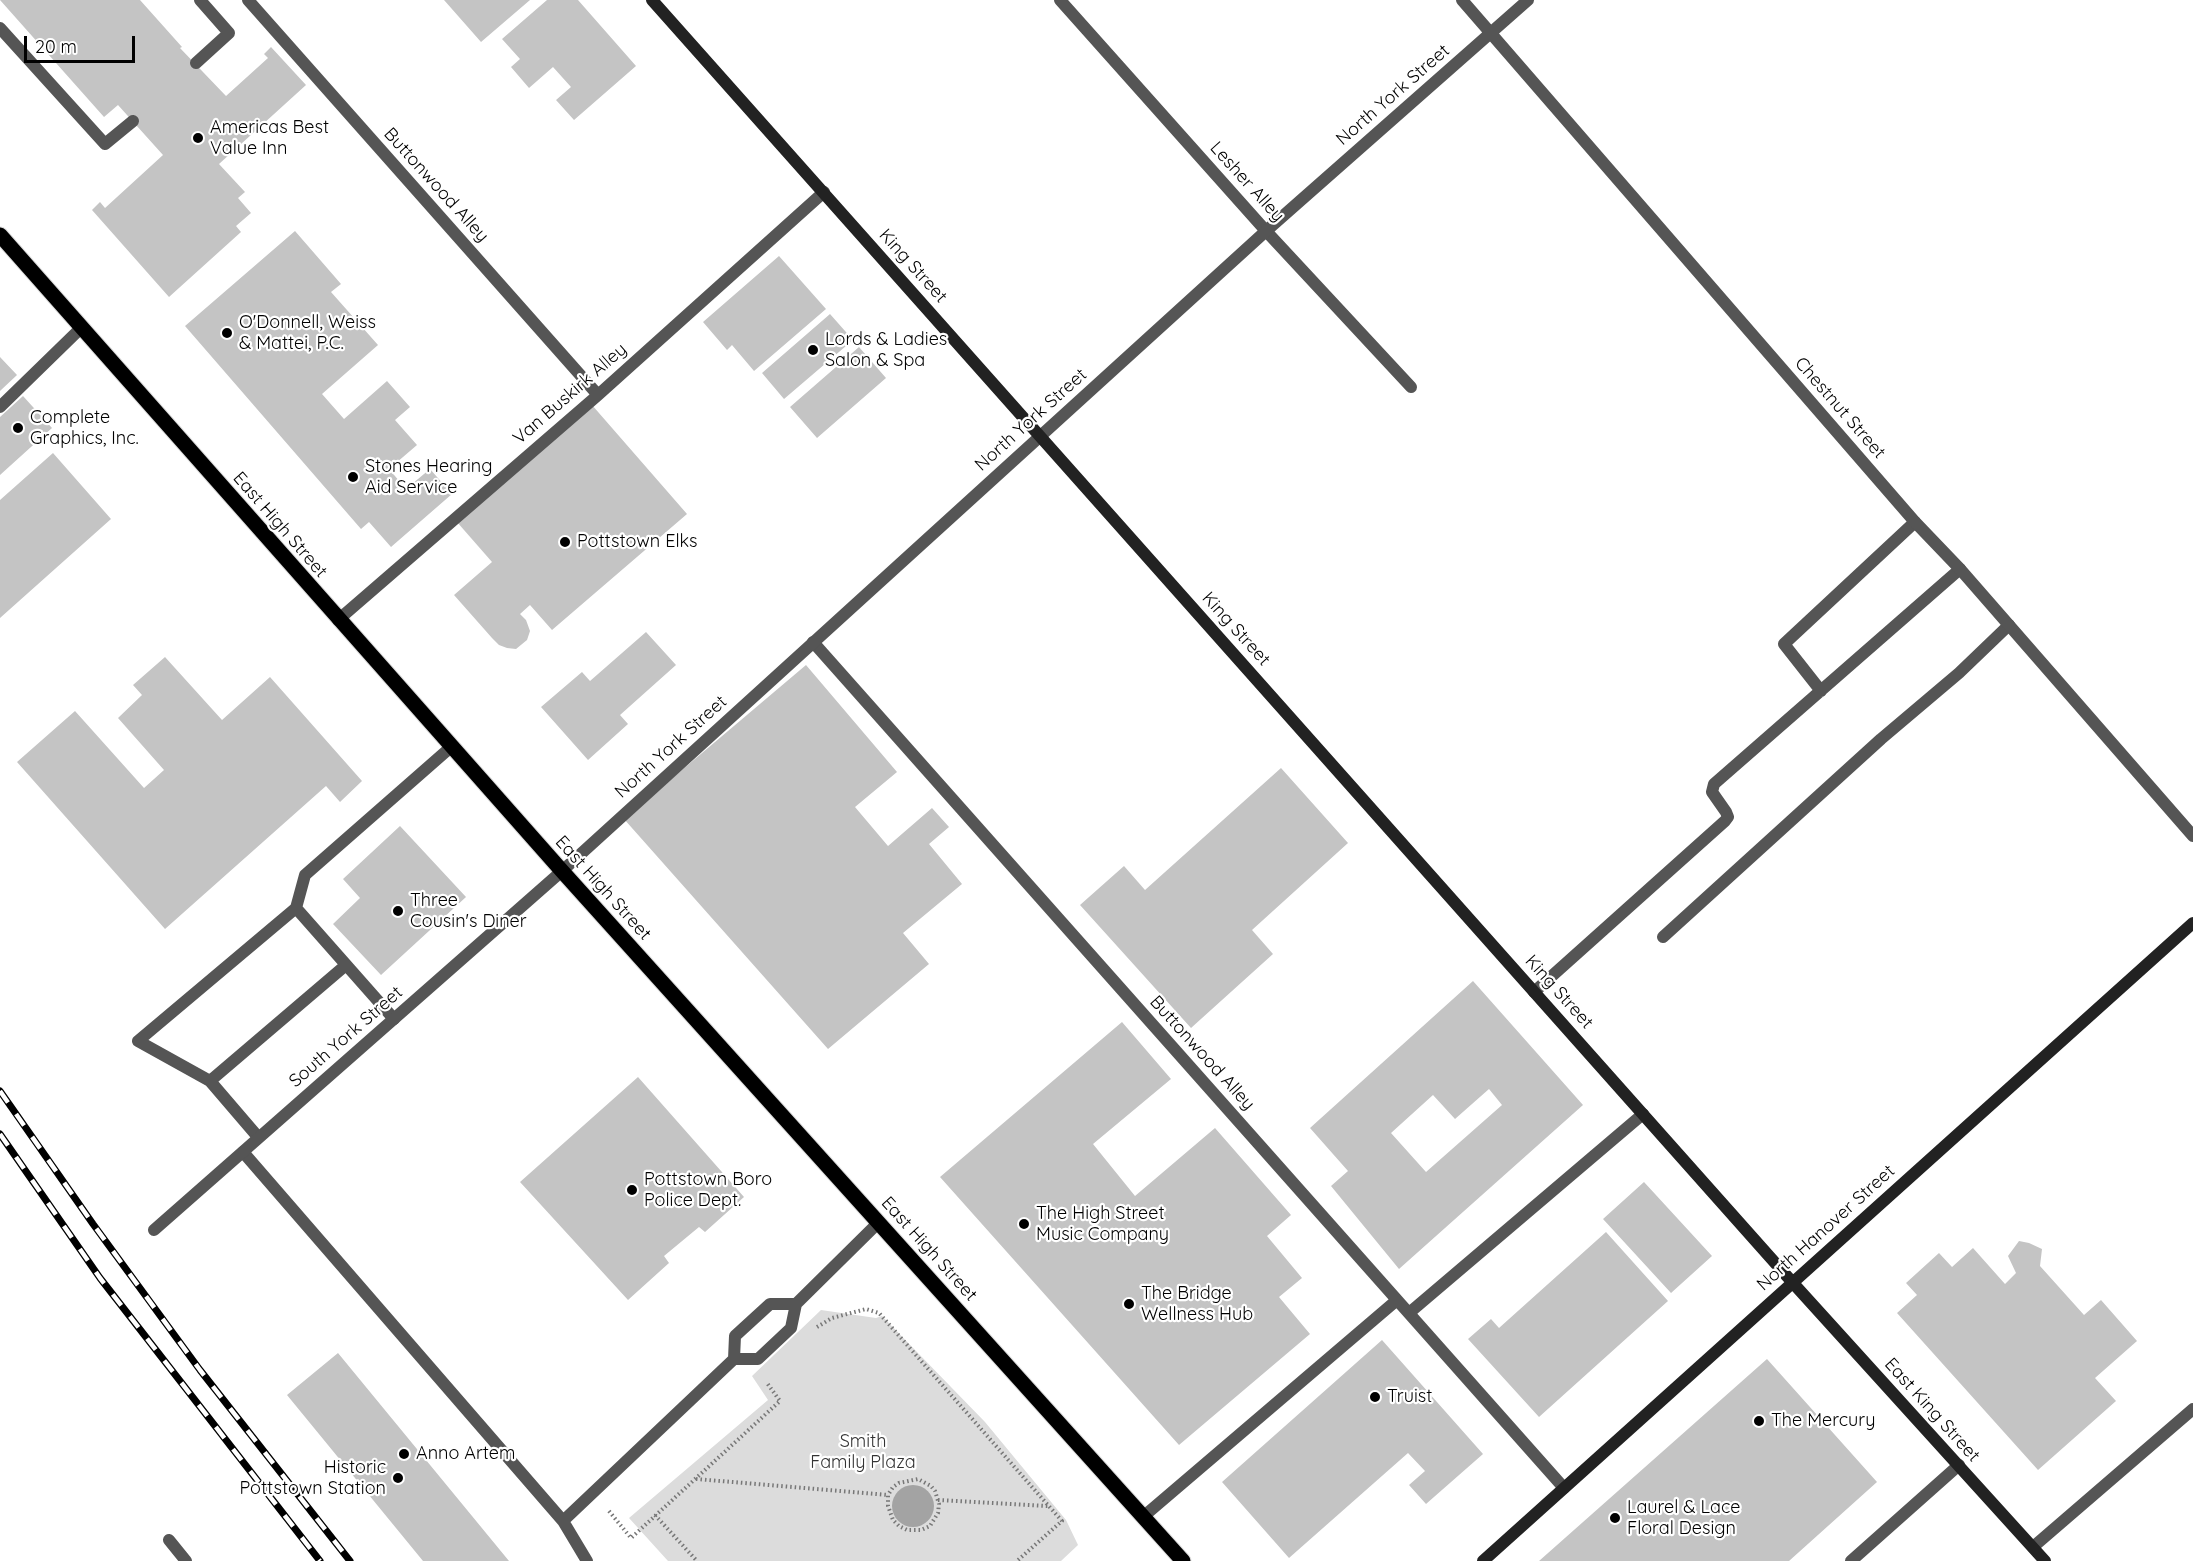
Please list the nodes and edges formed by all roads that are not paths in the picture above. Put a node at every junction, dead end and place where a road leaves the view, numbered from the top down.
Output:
1 (200, 0) edge
2 (248, 0) edge
3 (652, 0) edge
4 (1060, 0) edge
5 (1462, 0) edge
6 (1528, 0) edge
7 (0, 28) edge
8 (1491, 33) junction
9 (196, 63) dead end
10 (133, 121) dead end
11 (824, 192) junction
12 (1266, 231) junction
13 (0, 235) edge
14 (81, 328) junction
15 (1410, 387) dead end
16 (598, 395) junction
17 (0, 407) edge
18 (1041, 436) junction
19 (1915, 522) junction
20 (1960, 569) junction
21 (338, 620) junction
22 (2009, 625) junction
23 (813, 642) junction
24 (1821, 691) junction
25 (451, 747) junction
26 (2193, 836) edge
27 (562, 872) junction
28 (296, 908) junction
29 (2193, 923) edge
30 (1663, 937) dead end
31 (346, 964) junction
32 (1534, 992) junction
33 (394, 1019) junction
34 (210, 1081) junction
35 (1643, 1114) junction
36 (258, 1137) junction
37 (243, 1152) junction
38 (879, 1222) junction
39 (154, 1230) dead end
40 (1793, 1283) junction
41 (1396, 1300) junction
42 (796, 1304) junction
43 (1409, 1314) junction
44 (734, 1359) junction
45 (2193, 1409) edge
46 (1959, 1466) junction
47 (1564, 1488) junction
48 (1143, 1516) junction
49 (563, 1521) junction
50 (170, 1540) dead end
51 (2033, 1547) junction
52 (186, 1561) edge
53 (587, 1561) edge
54 (1183, 1561) edge
55 (1483, 1561) edge
56 (1851, 1561) edge
57 (2045, 1561) edge

1 - 9 street
2 - 16 street, Buttonwood Alley
3 - 11 main road, King Street
4 - 12 street, Lesher Alley
5 - 8 street, Chestnut Street
6 - 8 street, North York Street
7 - 10 street
8 - 12 street, North York Street
8 - 19 street, Chestnut Street
11 - 16 street, Van Buskirk Alley
11 - 18 main road, King Street
12 - 15 street, Lesher Alley
12 - 18 street, North York Street
13 - 14 main road, East High Street
14 - 17 street
14 - 21 main road, East High Street
16 - 21 street, Van Buskirk Alley
18 - 23 street, North York Street
18 - 32 main road, King Street
19 - 20 street, Chestnut Street
19 - 24 street
20 - 22 street, Chestnut Street
20 - 24 street
21 - 25 main road, East High Street
22 - 26 street, Chestnut Street
22 - 30 street
23 - 27 street, North York Street
23 - 41 street, Buttonwood Alley
24 - 32 street
25 - 27 main road, East High Street
25 - 28 street
27 - 33 street, South York Street
27 - 38 main road, East High Street
28 - 31 street
28 - 34 street
29 - 40 main road, North Hanover Street
31 - 33 street
31 - 34 street
32 - 35 main road, King Street
33 - 36 street, South York Street
34 - 36 street
35 - 40 main road, King Street
35 - 43 street
36 - 37 street, South York Street
37 - 39 street, South York Street
37 - 49 street
38 - 42 street
38 - 48 main road, East High Street
40 - 46 main road, East King Street
40 - 47 main road, North Hanover Street
41 - 43 street, Buttonwood Alley
41 - 48 street
42 - 44 street
42 - 44 street
43 - 47 street, Buttonwood Alley
44 - 49 street
45 - 51 street
46 - 51 main road, East King Street
46 - 56 street
47 - 55 main road, North Hanover Street
48 - 54 main road, East High Street
49 - 53 street
50 - 52 street
51 - 57 main road, East King Street

